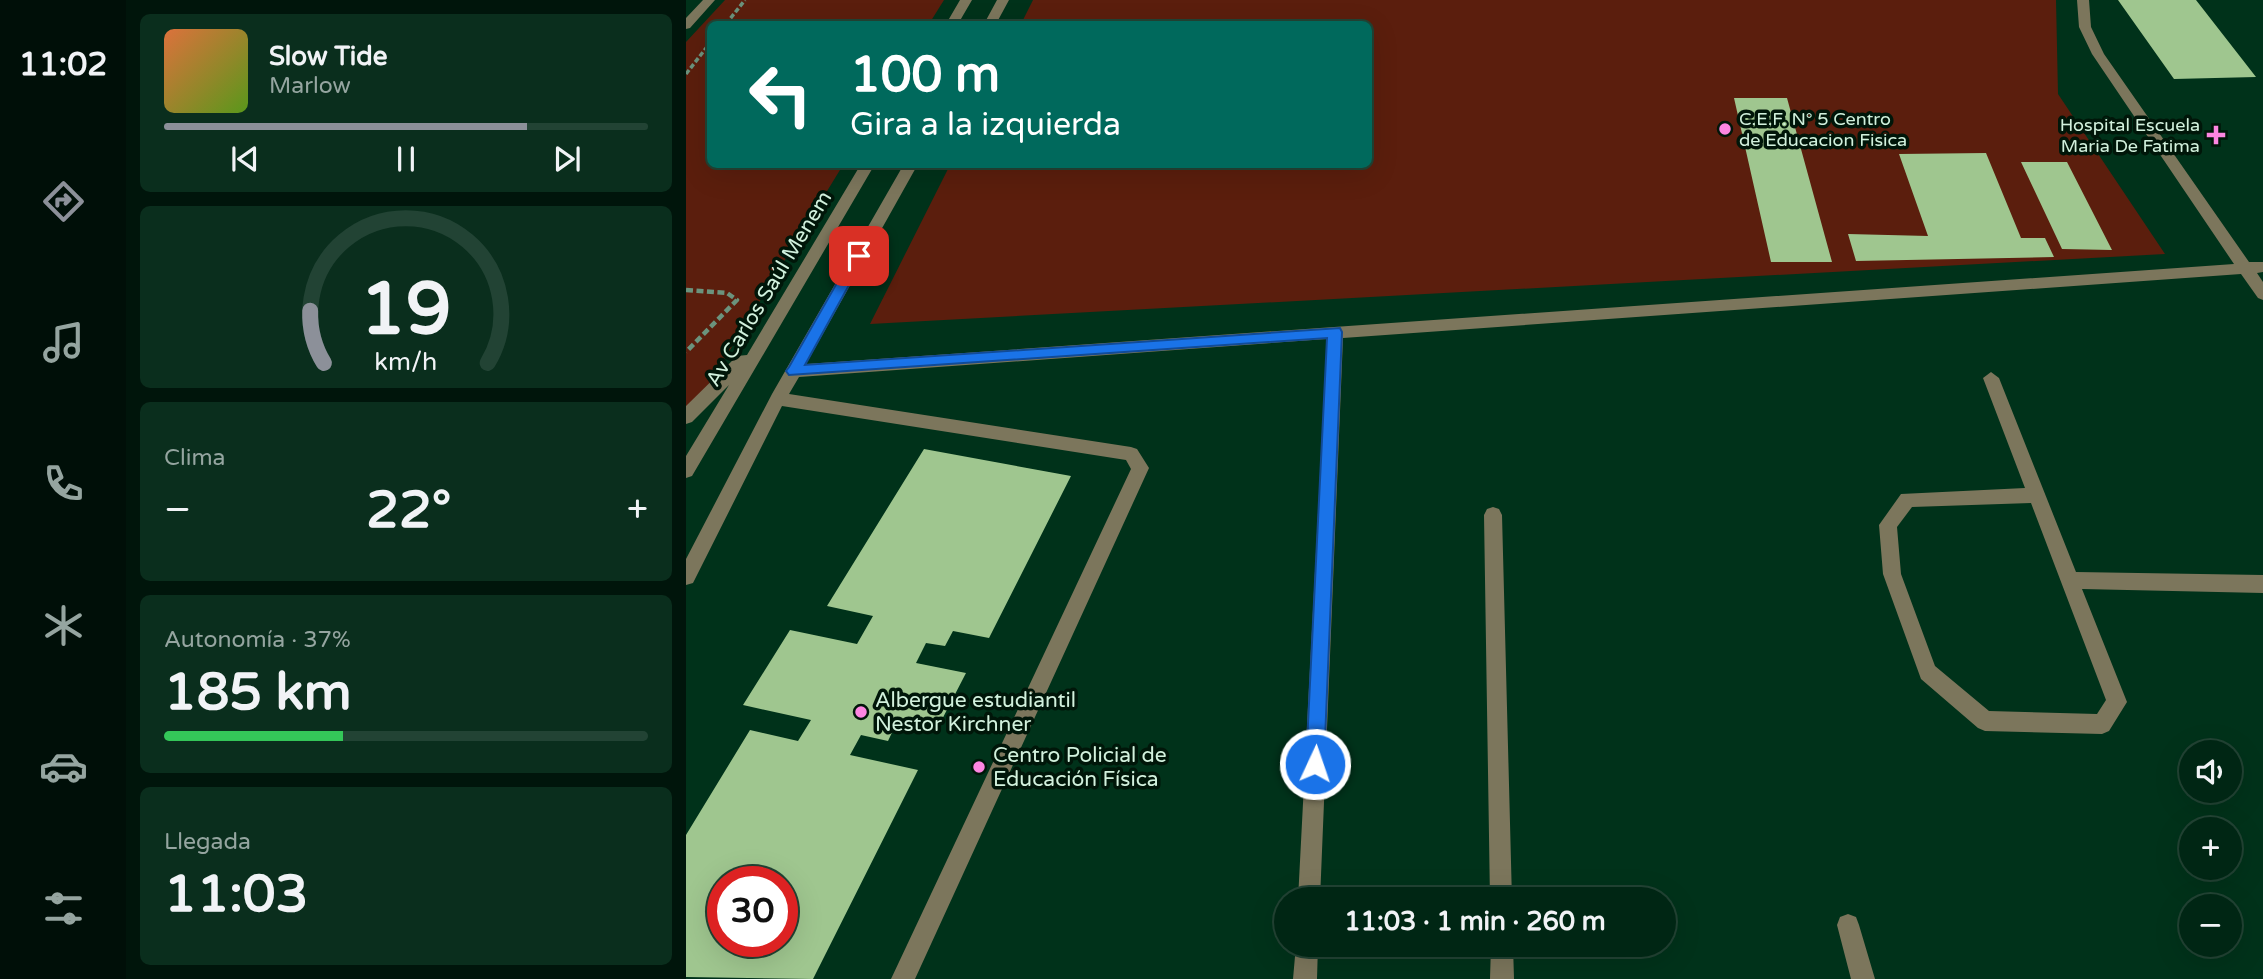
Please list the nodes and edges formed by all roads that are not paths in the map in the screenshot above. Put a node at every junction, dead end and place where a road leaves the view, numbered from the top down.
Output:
1 (709, 0) edge
2 (966, 0) edge
3 (1003, 0) edge
4 (2082, 0) edge
5 (953, 21) edge
6 (991, 21) edge
7 (686, 25) edge
8 (865, 168) edge
9 (909, 168) edge
10 (2245, 267) junction
11 (2263, 267) edge
12 (2263, 293) edge
13 (1335, 332) junction
14 (761, 343) junction
15 (794, 371) junction
16 (1991, 379) dead end
17 (778, 399) junction
18 (686, 417) edge
19 (686, 471) edge
20 (2036, 495) junction
21 (1493, 515) dead end
22 (686, 577) edge
23 (2072, 580) junction
24 (2263, 584) edge
25 (1310, 887) edge
26 (1501, 887) edge
27 (1848, 925) dead end
28 (1306, 957) edge
29 (1502, 957) edge
30 (903, 979) edge
31 (1305, 979) edge
32 (1502, 979) edge
33 (1863, 979) edge

1 - 7 street
2 - 5 street
3 - 6 street
4 - 10 street
8 - 14 street, Av Carlos Saúl Menem
9 - 15 street
10 - 11 street
10 - 12 street
10 - 13 street
13 - 15 street
13 - 25 street
14 - 18 street
14 - 19 street, Av Carlos Saúl Menem
15 - 17 street
16 - 20 street
17 - 22 street
17 - 30 street
20 - 23 street
20 - 23 street
21 - 26 street
23 - 24 street
27 - 33 street
28 - 31 street
29 - 32 street

